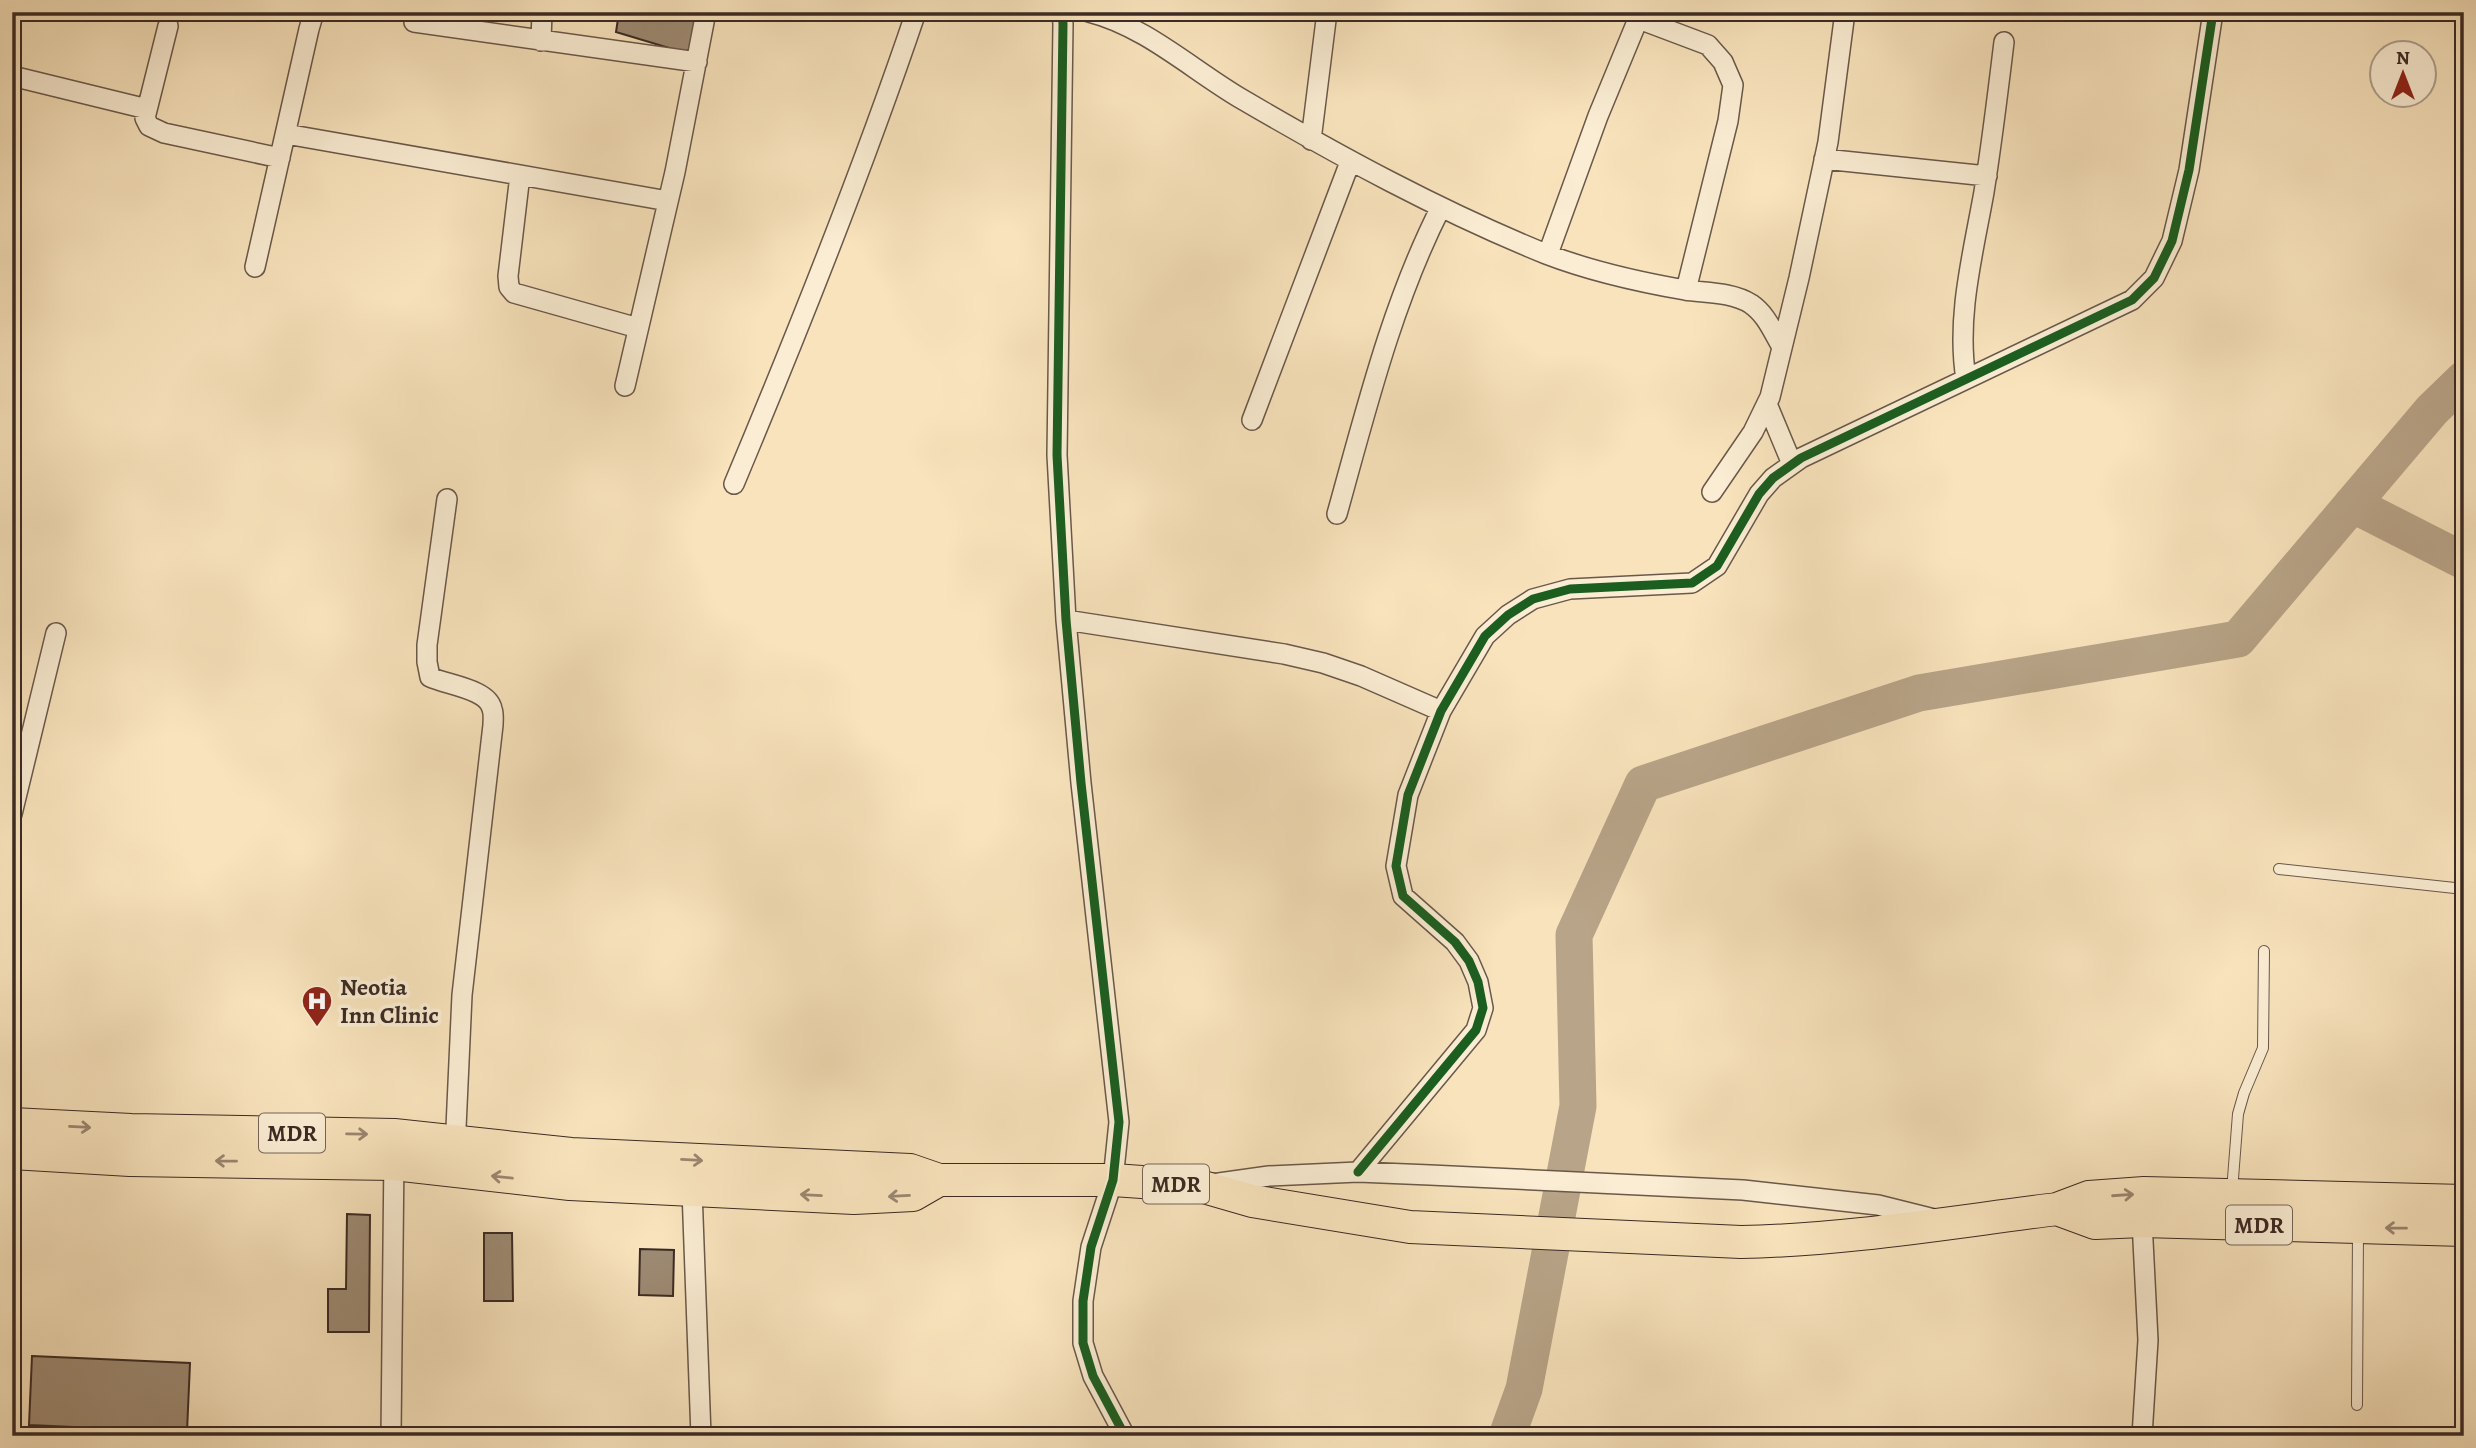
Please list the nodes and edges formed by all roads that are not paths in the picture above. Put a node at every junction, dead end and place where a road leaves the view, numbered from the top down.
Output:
1 (314, 12) edge
2 (542, 12) edge
3 (706, 12) edge
4 (916, 12) edge
5 (1062, 12) edge
6 (1089, 12) edge
7 (1328, 12) edge
8 (1845, 12) edge
9 (2213, 12) edge
10 (1640, 16) edge
11 (1124, 18) edge
12 (414, 22) dead end
13 (169, 26) dead end
14 (541, 41) junction
15 (2004, 42) dead end
16 (697, 62) junction
17 (12, 76) edge
18 (146, 109) junction
19 (286, 134) junction
20 (1311, 139) junction
21 (280, 158) junction
22 (1824, 159) junction
23 (1350, 162) junction
24 (520, 175) junction
25 (1987, 176) junction
26 (668, 201) junction
27 (1441, 207) junction
28 (1548, 254) junction
29 (256, 267) dead end
30 (1686, 290) junction
31 (638, 328) junction
32 (1782, 347) junction
33 (1966, 379) junction
34 (625, 386) dead end
35 (1767, 404) junction
36 (1252, 420) dead end
37 (1792, 464) junction
38 (734, 484) dead end
39 (1712, 492) dead end
40 (447, 499) dead end
41 (1337, 514) dead end
42 (1066, 620) junction
43 (56, 633) dead end
44 (1441, 710) junction
45 (12, 814) edge
46 (2464, 864) edge
47 (2279, 869) dead end
48 (2463, 889) edge
49 (2264, 951) dead end
50 (12, 1124) edge
51 (394, 1150) junction
52 (12, 1153) edge
53 (454, 1158) junction
54 (624, 1171) junction
55 (1358, 1172) junction
56 (768, 1178) junction
57 (1113, 1180) junction
58 (1200, 1186) junction
59 (692, 1190) junction
60 (2232, 1196) junction
61 (2464, 1201) edge
62 (2057, 1209) junction
63 (2142, 1221) junction
64 (1948, 1223) junction
65 (2358, 1227) junction
66 (2464, 1230) edge
67 (2357, 1405) dead end
68 (391, 1436) edge
69 (701, 1436) edge
70 (1125, 1436) edge
71 (2142, 1436) edge

1 - 19 street
2 - 14 street
3 - 16 street
4 - 38 street
5 - 42 street
6 - 11 street
7 - 20 street
8 - 22 street
9 - 33 street
10 - 28 street
10 - 30 street
11 - 20 street
12 - 14 street
13 - 18 street
14 - 16 street
15 - 25 street
16 - 26 street
17 - 18 street
18 - 21 street
19 - 21 street
19 - 24 street
20 - 23 street
21 - 29 street
22 - 25 street
22 - 32 street
23 - 27 street
23 - 36 street
24 - 26 street
24 - 31 street
25 - 33 street
26 - 31 street
27 - 28 street
27 - 41 street
28 - 30 street
30 - 32 street
31 - 34 street
32 - 35 street
33 - 37 street
35 - 37 street
35 - 39 street
37 - 44 street
40 - 53 street
42 - 44 street
42 - 57 street
43 - 45 street
44 - 55 street
46 - 48 lane
47 - 48 lane
49 - 60 lane
50 -> 51 main road, MDR
51 -> 52 main road, MDR
51 - 53 main road, MDR
51 - 68 street
53 - 54 main road, MDR
54 -> 56 main road, MDR
54 - 59 main road, MDR
55 - 58 street
55 - 64 street
56 - 57 main road, MDR
56 - 59 main road, MDR
57 - 58 main road, MDR
57 - 70 street
58 - 64 main road, MDR
59 - 69 street
60 - 61 main road, MDR
62 -> 60 main road, MDR
62 - 63 main road, MDR
62 - 64 main road, MDR
63 - 65 main road, MDR
63 - 71 street
66 -> 65 main road, MDR
65 - 67 lane

